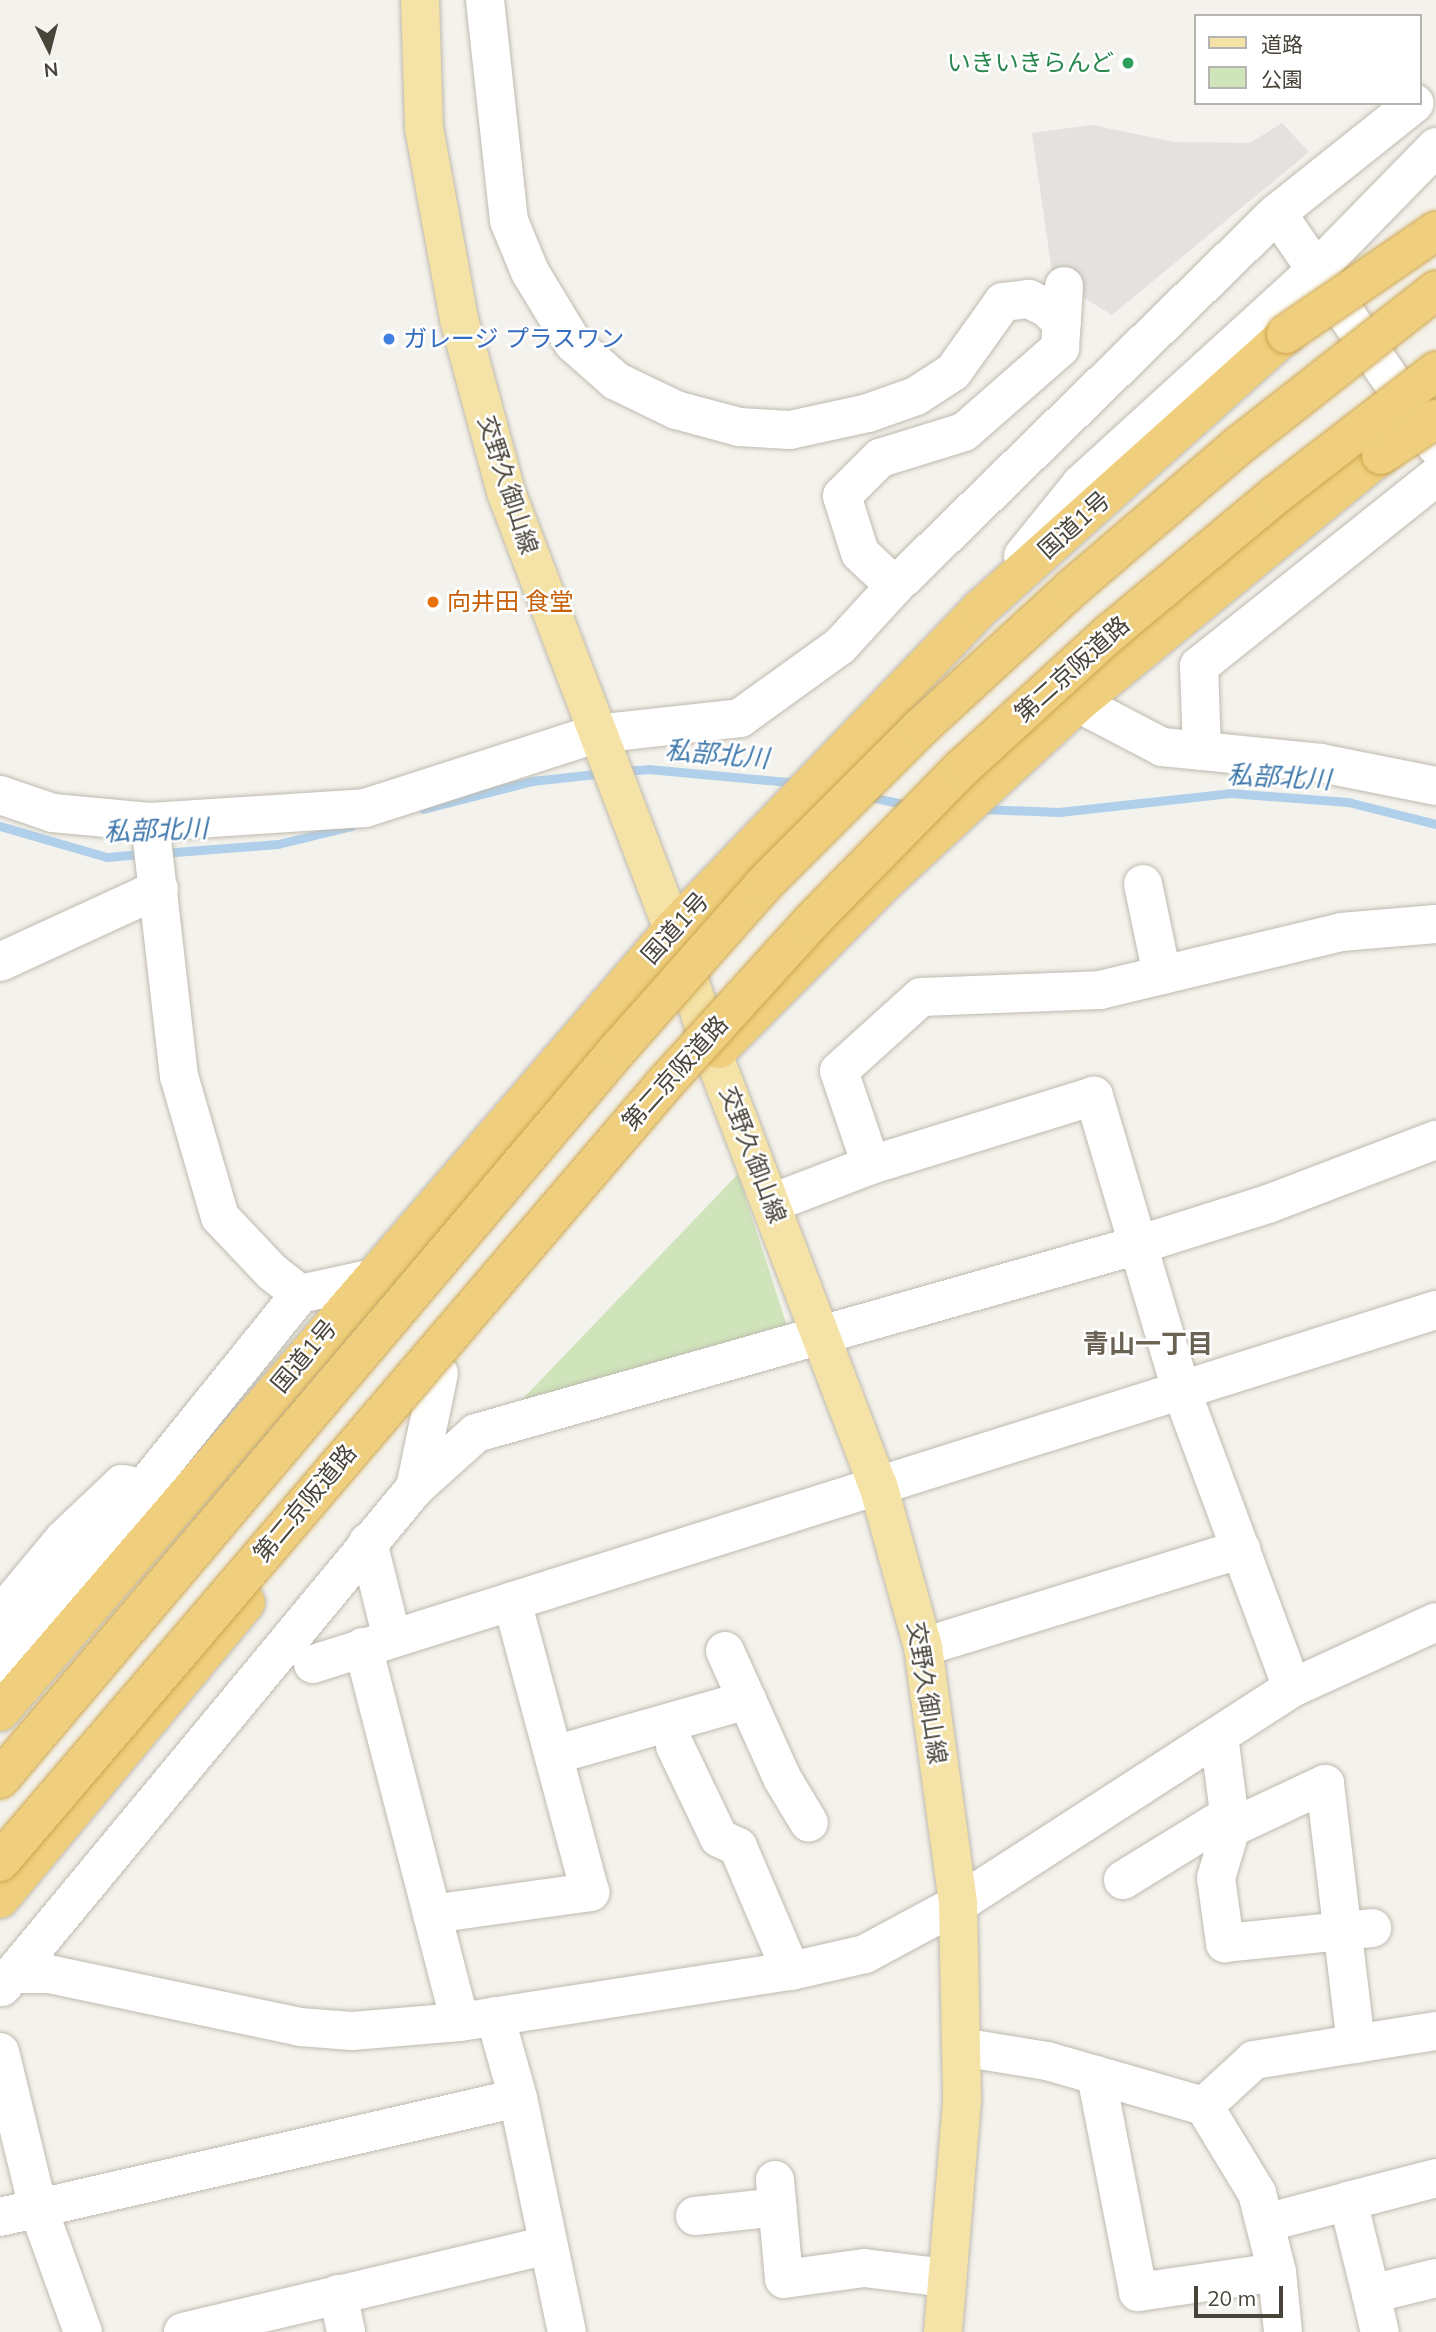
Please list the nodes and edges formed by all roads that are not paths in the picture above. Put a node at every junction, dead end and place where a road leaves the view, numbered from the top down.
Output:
1 (420, 0) edge
2 (485, 0) edge
3 (1436, 86) edge
4 (1422, 97) edge
5 (1412, 105) edge
6 (1436, 147) edge
7 (1277, 213) junction
8 (1436, 231) edge
9 (1318, 268) junction
10 (1436, 290) edge
11 (1436, 371) edge
12 (1436, 419) edge
13 (1436, 446) edge
14 (1436, 477) edge
15 (895, 586) junction
16 (980, 610) junction
17 (1078, 703) junction
18 (596, 734) junction
19 (1202, 751) junction
20 (1436, 786) edge
21 (0, 795) edge
22 (150, 822) junction
23 (1143, 884) dead end
24 (159, 889) junction
25 (1436, 923) edge
26 (673, 929) junction
27 (0, 961) edge
28 (1162, 975) junction
29 (713, 1054) junction
30 (1436, 1140) edge
31 (871, 1166) junction
32 (772, 1203) junction
33 (1138, 1245) junction
34 (369, 1279) junction
35 (300, 1294) junction
36 (1436, 1310) edge
37 (821, 1332) junction
38 (439, 1373) junction
39 (1181, 1390) junction
40 (878, 1485) junction
41 (148, 1486) junction
42 (415, 1488) junction
43 (368, 1542) junction
44 (1241, 1549) junction
45 (512, 1601) junction
46 (0, 1616) edge
47 (1436, 1622) edge
48 (378, 1643) junction
49 (923, 1647) junction
50 (725, 1651) dead end
51 (313, 1664) dead end
52 (0, 1666) edge
53 (1292, 1688) junction
54 (747, 1700) junction
55 (0, 1712) edge
56 (1219, 1736) junction
57 (675, 1746) dead end
58 (554, 1755) junction
59 (0, 1779) edge
60 (1229, 1822) junction
61 (809, 1824) dead end
62 (0, 1862) edge
63 (1124, 1880) dead end
64 (0, 1899) edge
65 (958, 1904) junction
66 (432, 1914) junction
67 (1357, 1930) junction
68 (791, 1971) junction
69 (4, 1973) edge
70 (478, 2019) junction
71 (1436, 2031) edge
72 (1356, 2044) junction
73 (961, 2047) junction
74 (0, 2052) edge
75 (1096, 2075) junction
76 (518, 2098) junction
77 (1204, 2106) junction
78 (1436, 2178) edge
79 (1348, 2201) junction
80 (38, 2208) junction
81 (695, 2216) dead end
82 (0, 2217) edge
83 (1265, 2223) junction
84 (548, 2245) junction
85 (1277, 2272) junction
86 (947, 2278) junction
87 (1436, 2278) edge
88 (338, 2294) junction
89 (1371, 2294) junction
90 (83, 2332) edge
91 (183, 2332) edge
92 (346, 2332) edge
93 (567, 2332) edge
94 (943, 2332) edge
95 (1283, 2332) edge
96 (1380, 2332) edge

1 - 18 main road, 交野久御山線
2 - 15 street
3 - 4 street
5 - 7 street
6 - 9 street
7 - 9 street
7 - 15 street
8 - 16 highway, 国道1号, bridge
9 - 13 street
9 - 16 street
10 - 59 highway, bridge
11 - 62 highway, 第二京阪道路, bridge
12 - 17 highway, bridge
14 - 19 street
15 - 18 street
16 - 26 highway, 国道1号
17 - 19 street
17 - 29 highway
18 - 22 street
18 - 26 main road, 交野久御山線
19 - 20 street
21 - 22 street
22 - 24 street
23 - 28 street
24 - 27 street
24 - 35 street
25 - 28 street
26 - 29 main road, 交野久御山線
26 - 34 highway, 国道1号
28 - 31 street
29 - 32 main road, 交野久御山線
29 - 38 highway
30 - 33 street
31 - 32 street
31 - 33 street
32 - 37 main road, 交野久御山線
33 - 37 street
33 - 39 street
34 - 35 street
34 - 55 highway, 国道1号
35 - 41 street
36 - 39 street
37 - 40 main road, 交野久御山線
37 - 42 street
38 - 42 street
38 - 64 highway
39 - 40 street
39 - 44 street
40 - 45 street
40 - 49 main road, 交野久御山線
41 - 46 street
41 - 52 street
42 - 43 street
43 - 48 street
43 - 69 street
44 - 49 street
44 - 53 street
45 - 48 street
45 - 58 street
47 - 53 street
48 - 51 street
48 - 66 street
49 - 65 main road, 交野久御山線
50 - 54 street
53 - 56 street
54 - 58 street
54 - 61 street
56 - 60 street
56 - 65 street
57 - 68 street
58 - 66 street
60 - 63 street
60 - 67 street
60 - 67 street
65 - 68 street
65 - 73 main road, 交野久御山線
66 - 70 street
67 - 72 street
68 - 70 street
69 - 70 street
70 - 76 street
71 - 72 street
72 - 77 street
73 - 75 street
73 - 86 main road, 交野久御山線
74 - 80 street
75 - 77 street
75 - 85 street
76 - 80 street
76 - 84 street
77 - 83 street
78 - 79 street
79 - 83 street
79 - 89 street
80 - 82 street
80 - 90 street
81 - 86 street
83 - 85 street
84 - 88 street
84 - 93 street
85 - 95 street
86 - 94 main road, 交野久御山線
87 - 89 street
88 - 91 street
88 - 92 street
89 - 96 street

